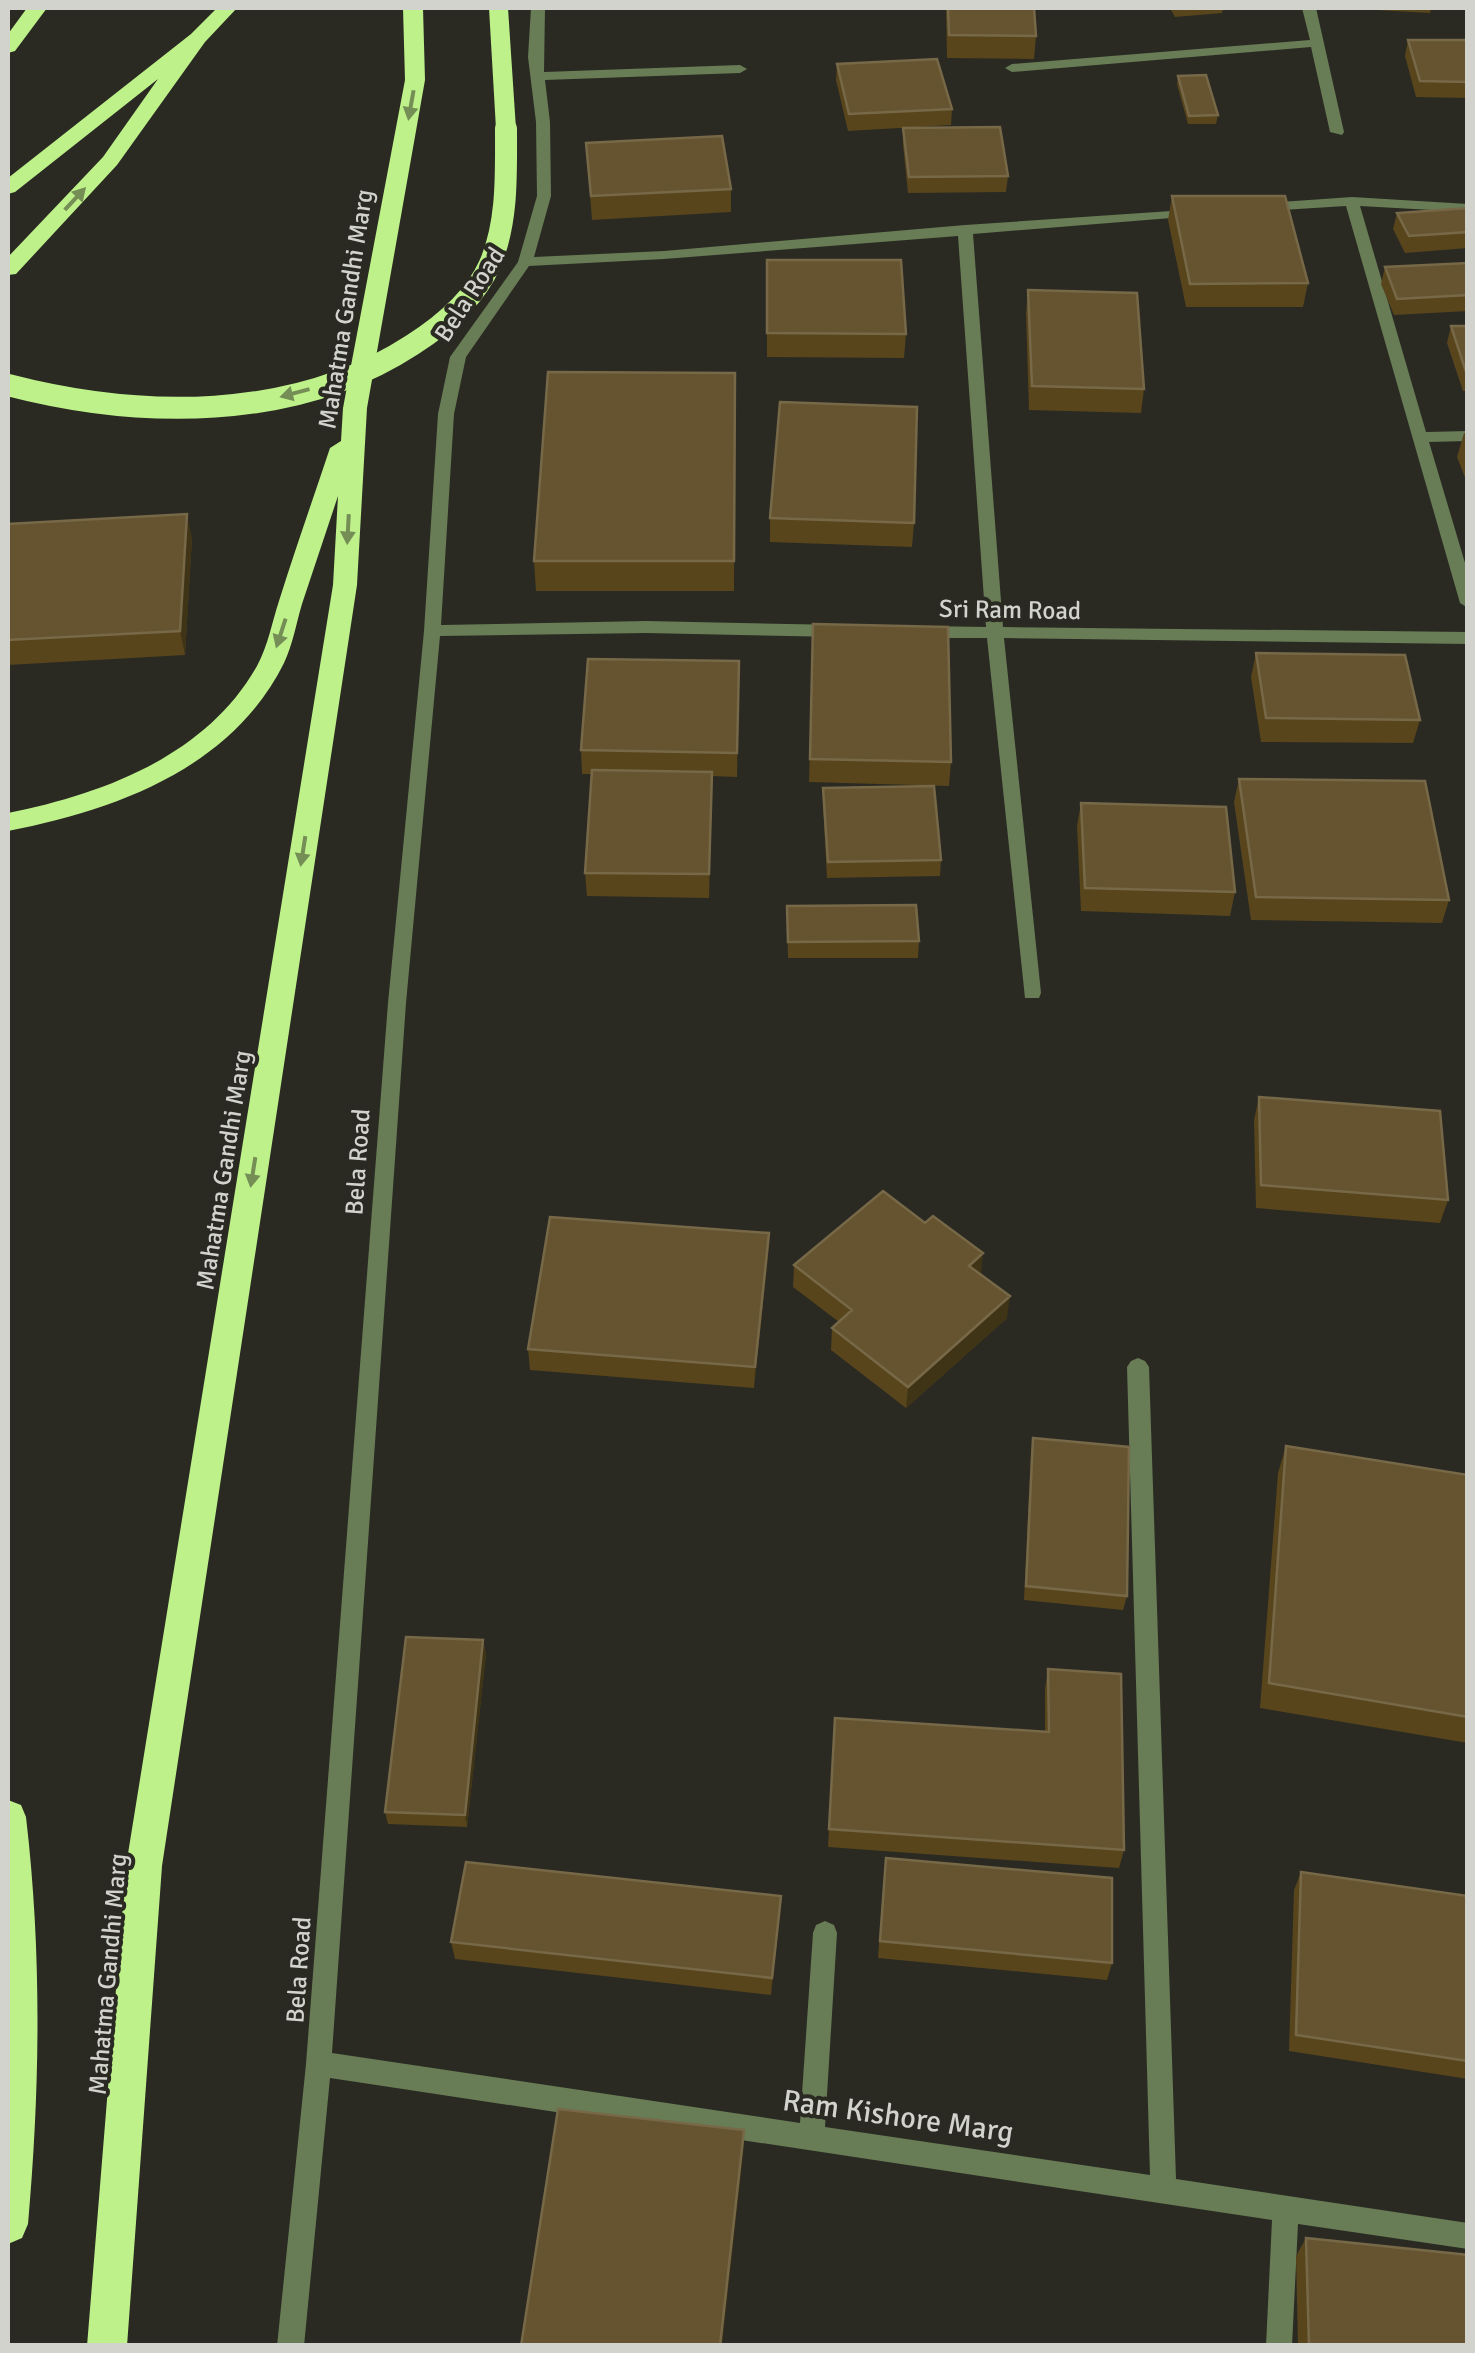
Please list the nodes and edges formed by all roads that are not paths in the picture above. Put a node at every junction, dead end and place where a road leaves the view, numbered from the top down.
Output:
1 (38, 8) edge
2 (227, 8) edge
3 (413, 8) edge
4 (498, 8) edge
5 (538, 8) edge
6 (1309, 8) edge
7 (198, 38) junction
8 (1317, 43) junction
9 (8, 46) edge
10 (1012, 68) edge
11 (740, 69) dead end
12 (537, 76) junction
13 (1337, 132) dead end
14 (8, 188) edge
15 (1352, 201) junction
16 (1251, 208) edge
17 (1468, 208) edge
18 (1213, 211) edge
19 (965, 230) junction
20 (525, 262) junction
21 (8, 269) edge
22 (8, 384) edge
23 (356, 408) junction
24 (1468, 436) edge
25 (1420, 437) junction
26 (1468, 604) edge
27 (432, 631) junction
28 (860, 631) edge
29 (898, 632) edge
30 (996, 634) junction
31 (1468, 638) edge
32 (8, 822) edge
33 (1032, 993) dead end
34 (1138, 1367) dead end
35 (8, 1817) edge
36 (825, 1932) dead end
37 (319, 2064) junction
38 (812, 2137) junction
39 (1163, 2187) junction
40 (1286, 2207) junction
41 (8, 2224) edge
42 (1468, 2236) edge
43 (107, 2346) edge
44 (290, 2346) edge
45 (1279, 2346) edge

1 - 9 highway
2 - 7 highway
3 -> 23 highway, Mahatma Gandhi Marg
4 -> 22 highway, bridge
5 - 12 street, Bela Road
6 - 8 street
7 - 14 highway
21 -> 7 highway
8 - 10 street
8 - 13 street
11 - 12 street
12 - 20 street, Bela Road
15 - 16 street
15 - 17 street
15 - 25 street
18 - 19 street
19 - 20 street
19 - 30 street
20 - 27 street, Bela Road
23 -> 32 highway
23 -> 43 highway, Mahatma Gandhi Marg
24 - 25 street
25 - 26 street
27 - 28 street
27 - 37 street, Bela Road
29 - 30 street, Sri Ram Road
30 - 31 street, Sri Ram Road
30 - 33 street
34 - 39 street
35 - 41 highway
36 - 38 street
37 - 38 street, Ram Kishore Marg
37 - 44 street, Bela Road
38 - 39 street, Ram Kishore Marg
39 - 40 street, Ram Kishore Marg
40 - 42 street, Ram Kishore Marg
40 - 45 street

